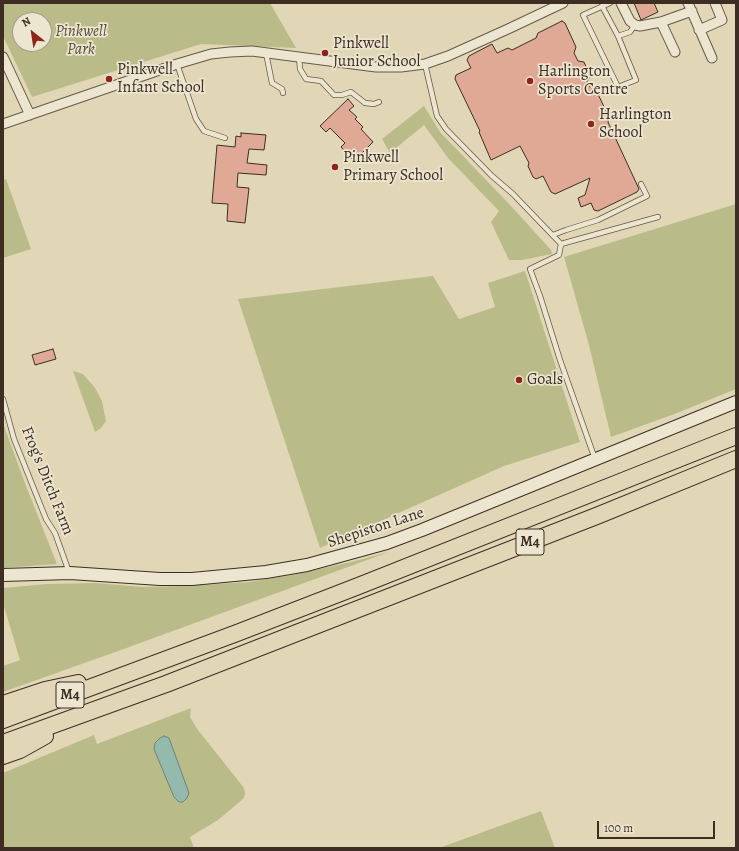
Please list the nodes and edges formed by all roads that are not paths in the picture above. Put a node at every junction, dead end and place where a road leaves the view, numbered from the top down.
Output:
1 (563, 3) edge
2 (610, 3) edge
3 (620, 3) edge
4 (715, 3) edge
5 (602, 6) junction
6 (690, 7) edge
7 (661, 22) junction
8 (635, 25) junction
9 (699, 30) junction
10 (618, 36) junction
11 (675, 52) dead end
12 (266, 53) junction
13 (3, 57) edge
14 (300, 57) junction
15 (712, 58) dead end
16 (176, 64) junction
17 (425, 64) junction
18 (283, 93) dead end
19 (379, 102) dead end
20 (30, 115) junction
21 (3, 124) edge
22 (226, 138) dead end
23 (641, 184) dead end
24 (658, 217) dead end
25 (553, 235) junction
26 (561, 244) junction
27 (3, 398) edge
28 (736, 402) edge
29 (736, 436) edge
30 (736, 459) edge
31 (595, 460) junction
32 (3, 573) edge
33 (70, 574) junction
34 (138, 670) junction
35 (3, 704) edge
36 (91, 711) junction
37 (3, 720) edge
38 (3, 743) edge
39 (3, 756) edge

1 - 17 street
2 - 5 lane
3 - 8 street
4 - 9 street
5 - 10 lane
5 - 10 lane
6 - 7 street
6 - 9 street
7 - 8 street
7 - 11 street
8 - 10 lane
9 - 15 street
12 - 14 street
12 - 16 street
12 - 18 lane
13 - 20 street
14 - 17 street
14 - 19 lane
16 - 20 street
16 - 22 lane
17 - 25 lane
20 - 21 street
23 - 25 lane
24 - 26 lane
25 - 26 lane
26 - 31 lane
27 - 33 lane, Frog's Ditch Farm
28 - 31 street, Shepiston Lane
29 - 34 highway, M4
30 - 36 highway, M4
31 - 33 street, Shepiston Lane
32 - 33 street, Shepiston Lane
34 - 35 highway, M4
34 - 37 highway, M4
36 - 38 highway, M4
36 - 39 highway, M4

